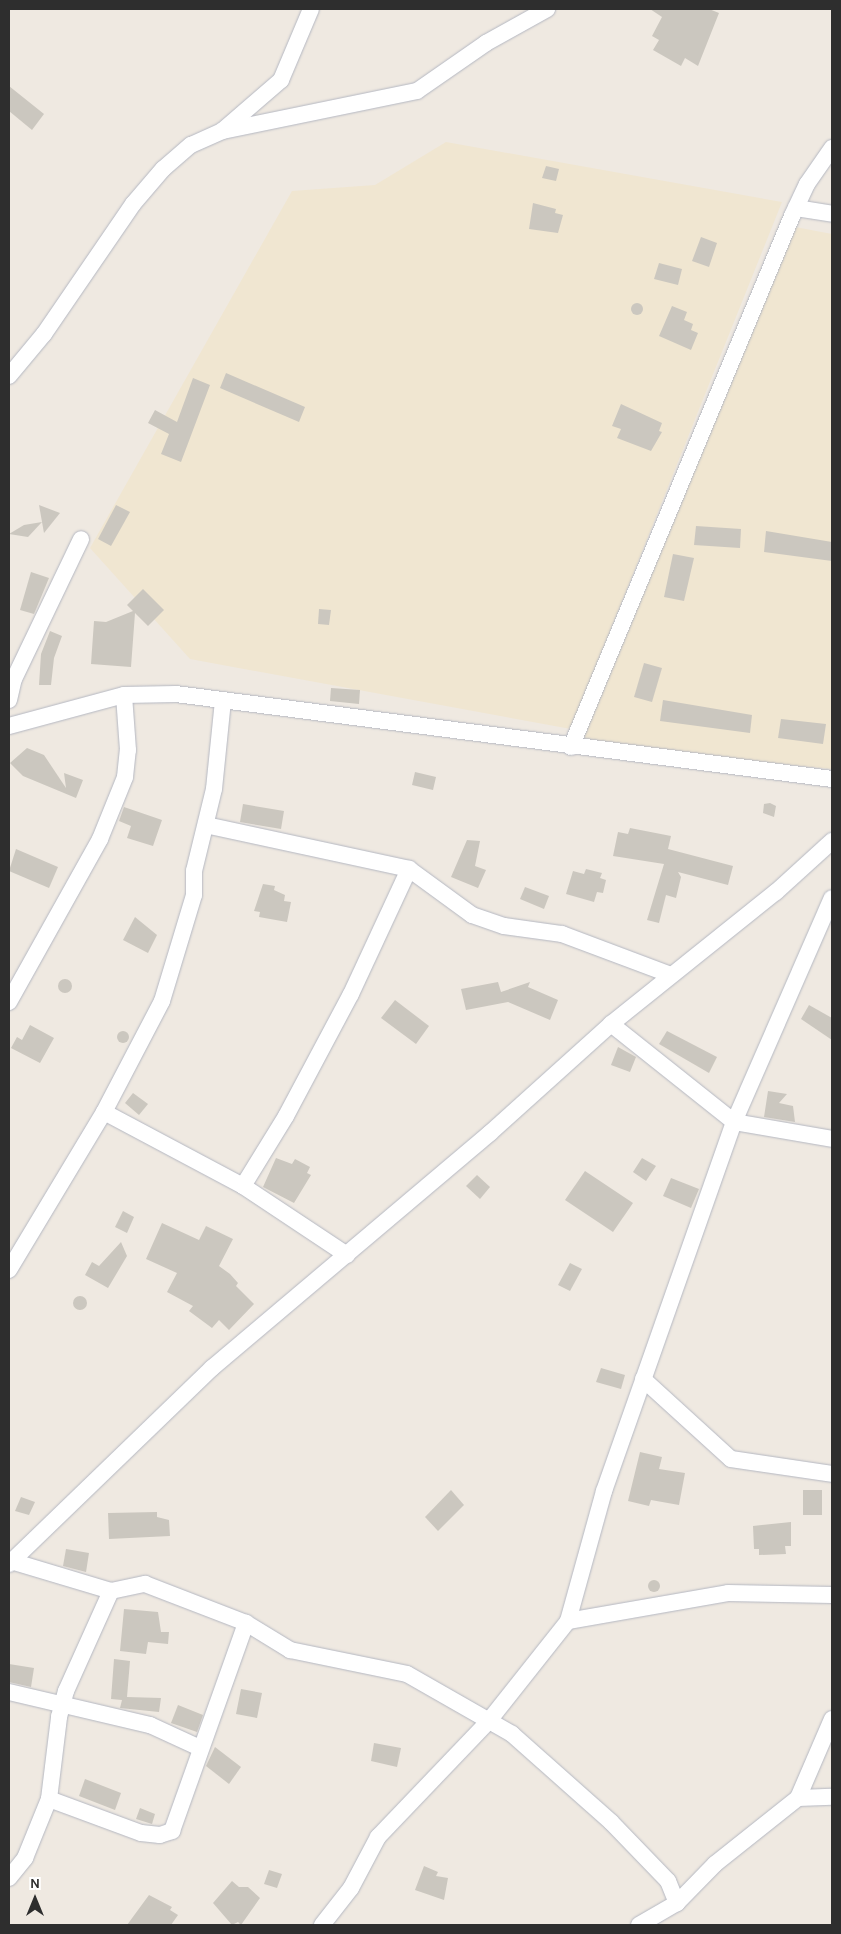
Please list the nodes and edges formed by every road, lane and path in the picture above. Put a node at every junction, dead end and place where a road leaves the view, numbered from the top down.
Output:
1 (311, 9) edge
2 (547, 9) edge
3 (222, 131) junction
4 (832, 148) edge
5 (796, 208) junction
6 (832, 214) edge
7 (9, 376) edge
8 (81, 538) dead end
9 (124, 695) junction
10 (9, 700) edge
11 (223, 701) junction
12 (9, 726) edge
13 (571, 747) junction
14 (832, 779) edge
15 (206, 825) junction
16 (832, 841) edge
17 (409, 869) junction
18 (832, 898) edge
19 (671, 975) junction
20 (9, 1002) edge
21 (611, 1024) junction
22 (104, 1112) junction
23 (734, 1122) junction
24 (832, 1140) edge
25 (243, 1186) junction
26 (347, 1255) junction
27 (9, 1270) edge
28 (643, 1379) junction
29 (832, 1474) edge
30 (10, 1562) edge
31 (111, 1591) junction
32 (832, 1595) edge
33 (568, 1621) junction
34 (246, 1623) junction
35 (9, 1692) edge
36 (61, 1707) junction
37 (832, 1720) edge
38 (488, 1722) junction
39 (200, 1748) junction
40 (832, 1797) edge
41 (798, 1798) junction
42 (49, 1799) junction
43 (9, 1878) edge
44 (677, 1903) junction
45 (322, 1925) edge
46 (639, 1925) edge

1 - 3 street
2 - 3 street
3 - 7 street
4 - 5 street
5 - 6 street
5 - 13 street
8 - 10 street
9 - 11 street
9 - 12 street
9 - 20 street
11 - 13 street
11 - 15 street
13 - 14 street
15 - 17 street
15 - 22 street
16 - 19 street
17 - 19 street
17 - 25 street
18 - 23 street
19 - 21 street
21 - 23 street
21 - 26 street
22 - 25 street
22 - 27 street
23 - 24 street
23 - 28 street
25 - 26 street
26 - 30 street
28 - 29 street
28 - 33 street
30 - 31 street
31 - 34 street
31 - 36 street
32 - 33 street
33 - 38 street
34 - 38 street
34 - 39 street
35 - 36 street
36 - 39 street
36 - 42 street
37 - 41 street
38 - 44 street
38 - 45 street
39 - 42 street
40 - 41 street
41 - 44 street
42 - 43 street
44 - 46 street

